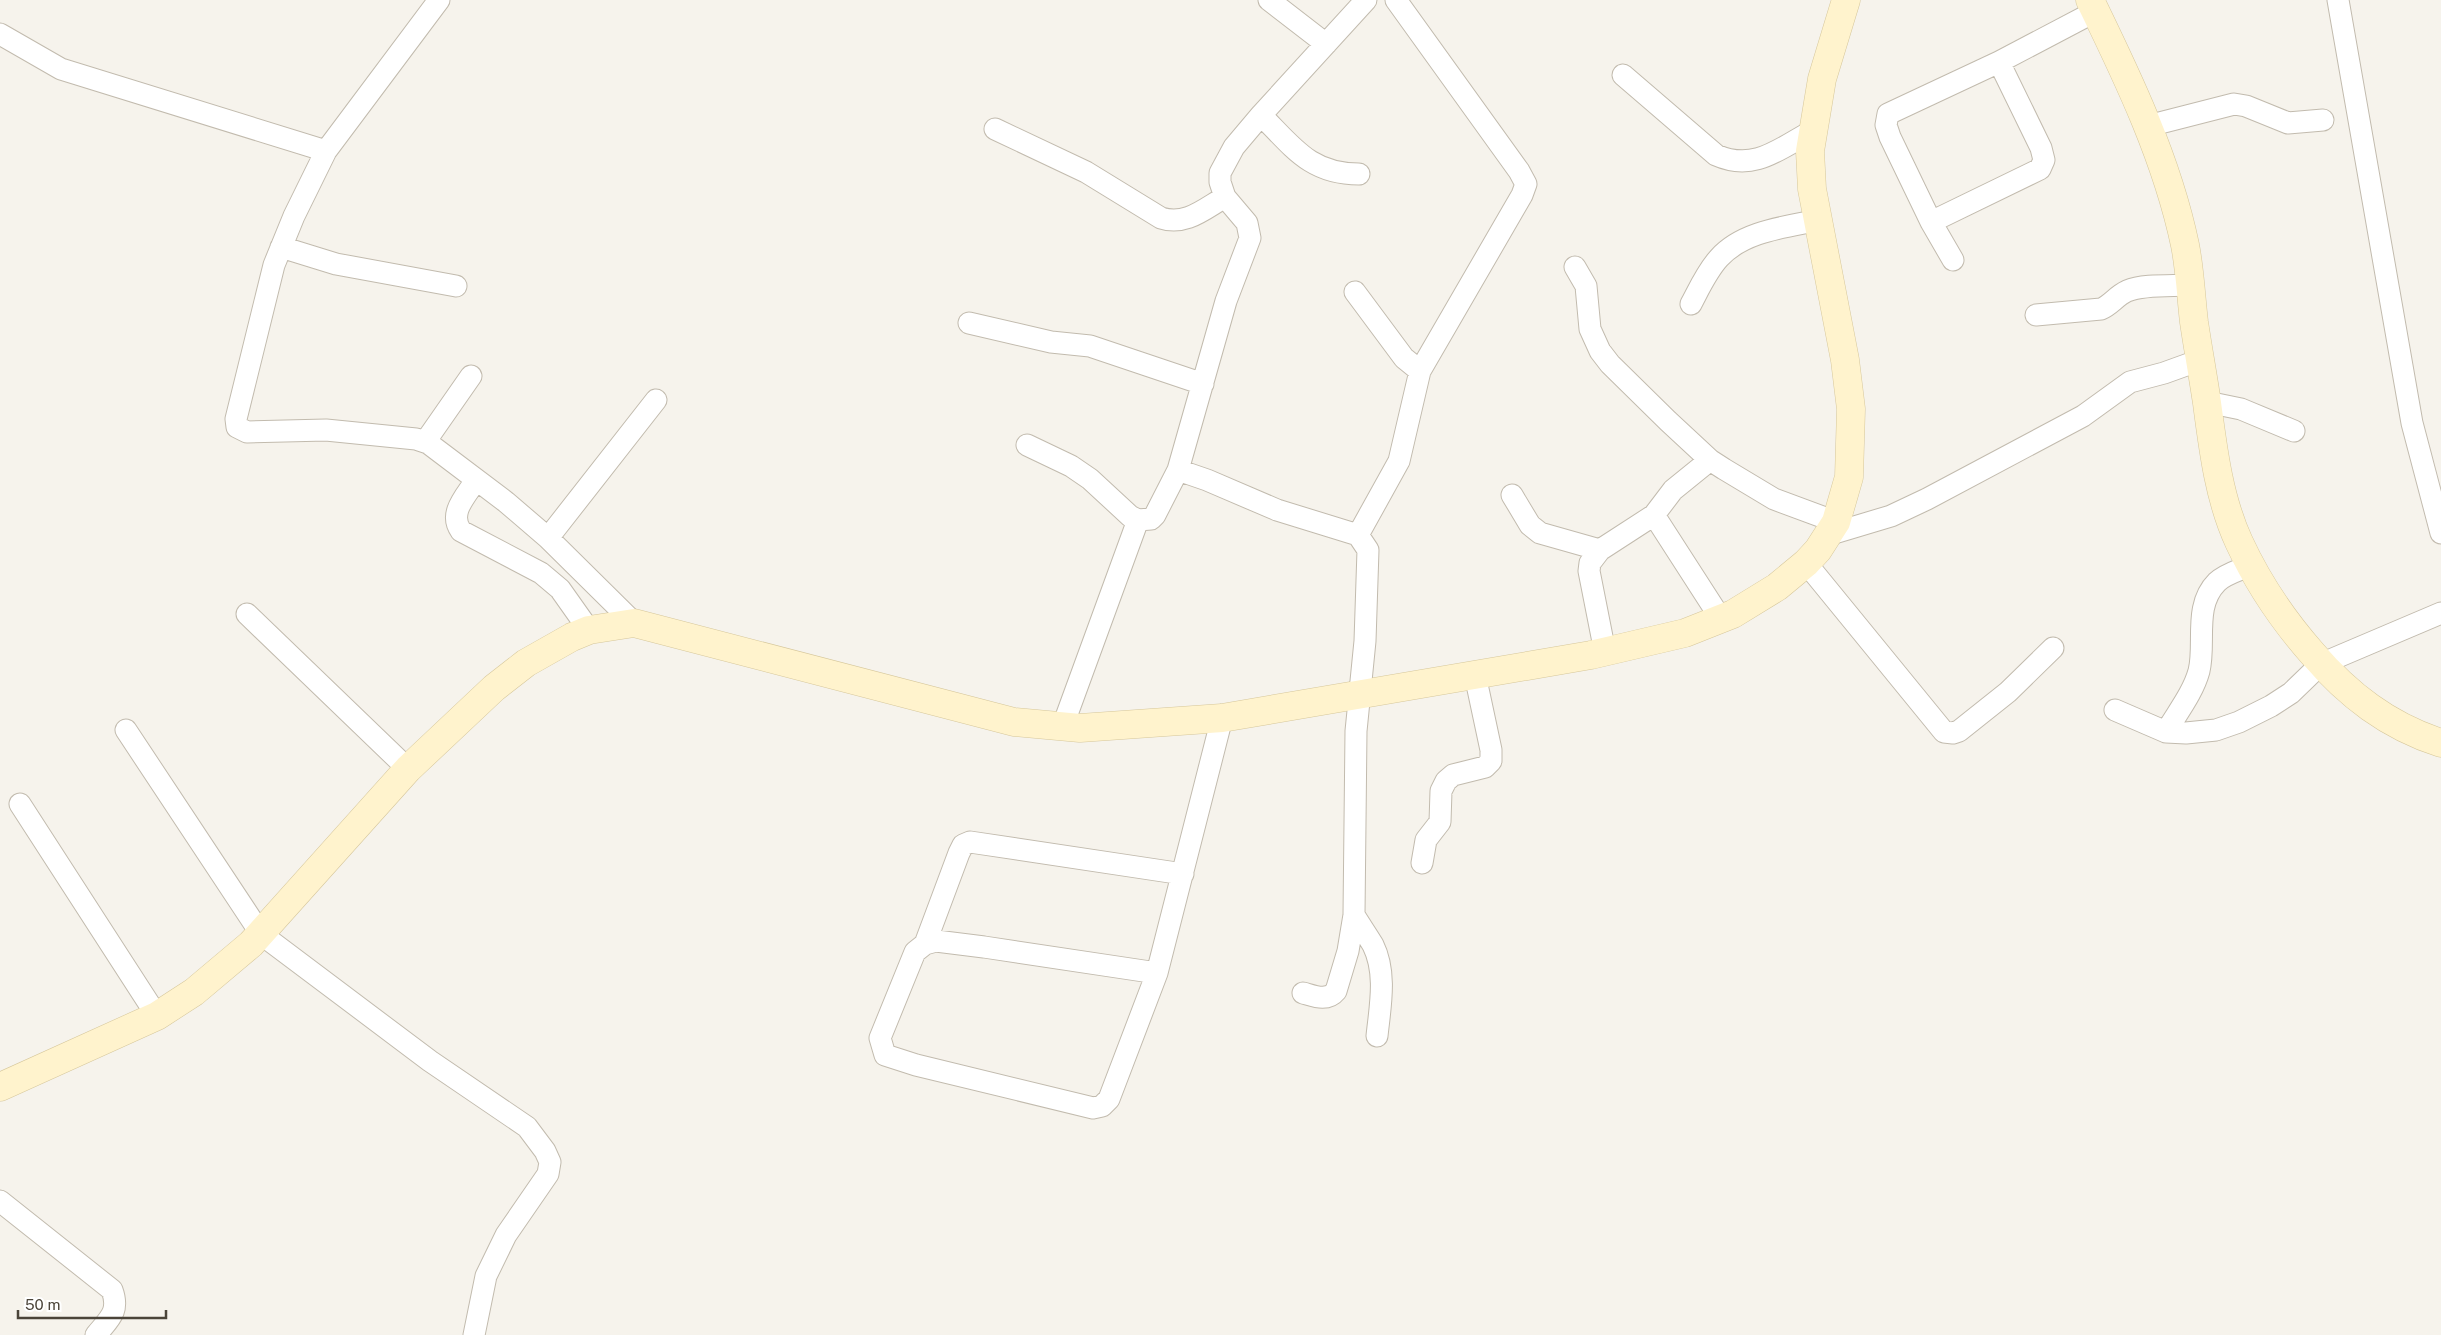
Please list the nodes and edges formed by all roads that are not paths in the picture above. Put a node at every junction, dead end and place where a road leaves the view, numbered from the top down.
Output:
1 (439, 0) edge
2 (1269, 0) edge
3 (1366, 0) edge
4 (1396, 0) edge
5 (1846, 0) edge
6 (2338, 0) edge
7 (2093, 6) edge
8 (0, 34) edge
9 (1326, 44) junction
10 (2000, 62) junction
11 (1622, 75) dead end
12 (1261, 115) junction
13 (2324, 120) dead end
14 (2148, 126) junction
15 (995, 129) dead end
16 (1812, 131) junction
17 (326, 151) junction
18 (1359, 174) dead end
19 (1225, 197) junction
20 (1819, 220) junction
21 (1931, 222) junction
22 (281, 247) junction
23 (1953, 260) dead end
24 (1575, 267) dead end
25 (2189, 285) junction
26 (456, 286) dead end
27 (1355, 292) dead end
28 (1690, 304) dead end
29 (2036, 316) dead end
30 (969, 323) dead end
31 (2200, 360) junction
32 (1420, 371) junction
33 (471, 376) dead end
34 (1203, 384) junction
35 (656, 400) dead end
36 (2207, 402) junction
37 (2294, 431) dead end
38 (425, 442) junction
39 (1027, 445) dead end
40 (1710, 460) junction
41 (1178, 470) junction
42 (476, 480) junction
43 (1512, 495) dead end
44 (1654, 515) junction
45 (1138, 520) junction
46 (1834, 528) junction
47 (2441, 533) edge
48 (1358, 535) junction
49 (548, 538) junction
50 (1600, 550) junction
51 (1806, 563) junction
52 (2251, 565) junction
53 (2441, 613) edge
54 (248, 614) dead end
55 (1721, 619) junction
56 (634, 624) junction
57 (589, 630) junction
58 (2053, 648) dead end
59 (1605, 652) junction
60 (2321, 664) junction
61 (1475, 675) junction
62 (1360, 694) junction
63 (2115, 710) dead end
64 (1222, 718) junction
65 (1062, 728) junction
66 (126, 730) dead end
67 (2166, 732) junction
68 (2441, 743) edge
69 (408, 769) junction
70 (20, 804) dead end
71 (1422, 863) dead end
72 (1182, 874) junction
73 (1354, 916) junction
74 (261, 934) junction
75 (925, 944) junction
76 (1157, 973) junction
77 (1303, 993) dead end
78 (157, 1016) junction
79 (1377, 1036) dead end
80 (0, 1087) edge
81 (0, 1201) edge
82 (96, 1335) edge
83 (474, 1335) edge

1 - 17 street
2 - 9 street
3 - 9 street
4 - 32 street
5 - 16 main road
6 - 47 street
7 - 10 street
7 - 14 main road
8 - 17 street
9 - 12 street
10 - 21 street
10 - 21 street
11 - 16 street
12 - 18 street
12 - 19 street
13 - 14 street
14 - 25 main road
15 - 19 street
16 - 20 main road
17 - 22 street
19 - 34 street
20 - 28 street
20 - 46 main road
21 - 23 street
22 - 26 street
22 - 38 street
24 - 40 street
25 - 29 street
25 - 31 main road
27 - 32 street
30 - 34 street
31 - 36 main road
31 - 46 street
32 - 48 street
33 - 38 street
34 - 41 street
35 - 49 street
36 - 37 street
36 - 52 main road
38 - 42 street
39 - 45 street
40 - 44 street
40 - 46 street
41 - 45 street
41 - 48 street
42 - 49 street
42 - 57 street
43 - 50 street
44 - 50 street
44 - 55 street
45 - 65 street
46 - 51 main road
48 - 62 street
49 - 56 street
50 - 59 street
51 - 55 main road
51 - 58 street
52 - 60 main road
52 - 67 street
53 - 60 street
54 - 69 street
55 - 59 main road
56 - 57 main road
56 - 65 main road
57 - 69 main road
59 - 61 main road
60 - 67 street
60 - 68 main road
61 - 62 main road
61 - 71 street
62 - 64 main road
62 - 73 street
63 - 67 street
64 - 65 main road
64 - 72 street
66 - 74 street
69 - 74 main road
70 - 78 street
72 - 75 street
72 - 76 street
73 - 77 street
73 - 79 street
74 - 78 main road
74 - 83 street
75 - 76 street
75 - 76 street
78 - 80 main road
81 - 82 street

